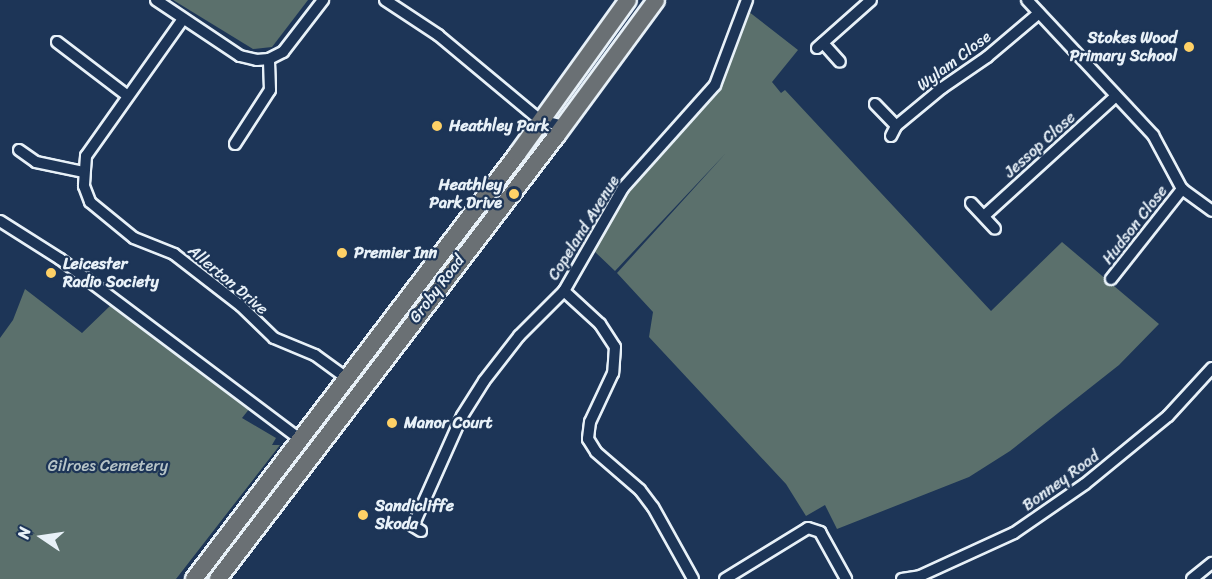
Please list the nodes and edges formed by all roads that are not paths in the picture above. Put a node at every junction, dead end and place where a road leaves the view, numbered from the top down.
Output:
1 (156, 0) edge
2 (323, 0) edge
3 (386, 0) edge
4 (628, 0) edge
5 (656, 0) edge
6 (747, 0) edge
7 (871, 0) edge
8 (1027, 0) edge
9 (1039, 12) junction
10 (183, 19) junction
11 (57, 42) dead end
12 (269, 59) junction
13 (840, 62) dead end
14 (128, 96) junction
15 (1116, 96) junction
16 (875, 104) dead end
17 (540, 120) junction
18 (564, 126) junction
19 (235, 144) dead end
20 (19, 150) dead end
21 (83, 172) junction
22 (1182, 189) junction
23 (971, 203) dead end
24 (1212, 211) edge
25 (984, 216) junction
26 (0, 221) edge
27 (995, 229) dead end
28 (1111, 279) dead end
29 (564, 291) junction
30 (1212, 368) edge
31 (348, 379) junction
32 (301, 440) junction
33 (421, 531) dead end
34 (1212, 563) edge
35 (920, 578) edge
36 (194, 579) edge
37 (218, 579) edge
38 (693, 579) edge
39 (725, 579) edge
40 (846, 579) edge
41 (902, 579) edge
42 (1192, 579) edge

1 - 10 street
2 - 12 street
3 - 17 street
4 - 17 main road, Groby Road
5 - 18 main road, Groby Road
6 - 29 street, Copeland Avenue
7 - 13 street
8 - 9 street
9 - 15 street
9 - 16 street, Wylam Close
10 - 12 street
10 - 14 street
11 - 14 street
12 - 19 street
14 - 21 street
15 - 22 street
15 - 25 street, Jessop Close
17 - 18 street
17 - 31 main road, Groby Road
18 - 37 main road, Groby Road
20 - 21 street
21 - 31 street, Allerton Drive
22 - 24 street
22 - 28 street, Hudson Close
23 - 25 street
25 - 27 street
26 - 32 street
29 - 33 street, Copeland Avenue
29 - 38 street
30 - 35 street, Bonney Road
31 - 32 main road, Groby Road
32 - 36 main road, Groby Road
34 - 42 street
35 - 41 street, Bonney Road
39 - 40 street

